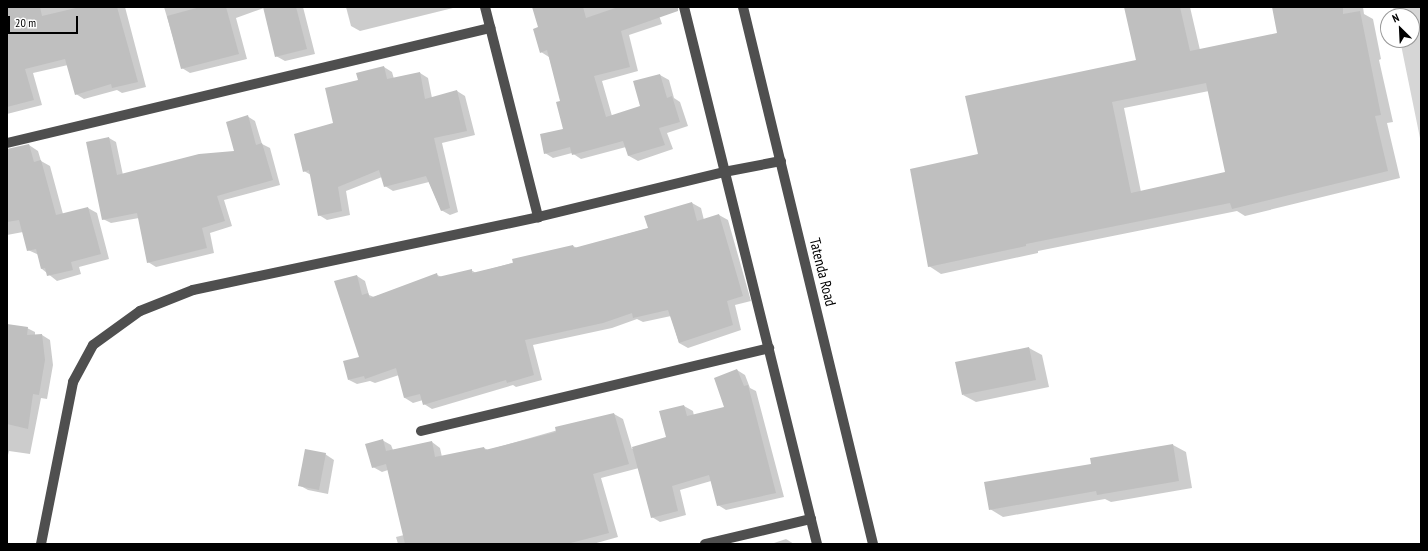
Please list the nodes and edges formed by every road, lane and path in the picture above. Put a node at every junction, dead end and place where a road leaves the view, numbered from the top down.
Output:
1 (485, 7) edge
2 (684, 7) edge
3 (743, 7) edge
4 (490, 28) junction
5 (7, 143) edge
6 (781, 161) junction
7 (724, 172) junction
8 (538, 217) junction
9 (769, 348) junction
10 (421, 431) dead end
11 (811, 519) junction
12 (41, 544) edge
13 (705, 544) edge
14 (817, 544) edge
15 (873, 544) edge

1 - 4 street
2 - 7 street
3 - 6 street, Tatenda Road
4 - 5 street
4 - 8 street
6 - 7 street
6 - 15 street, Tatenda Road
7 - 8 street
7 - 9 street
8 - 12 street
9 - 10 street
9 - 11 street
11 - 13 street
11 - 14 street

